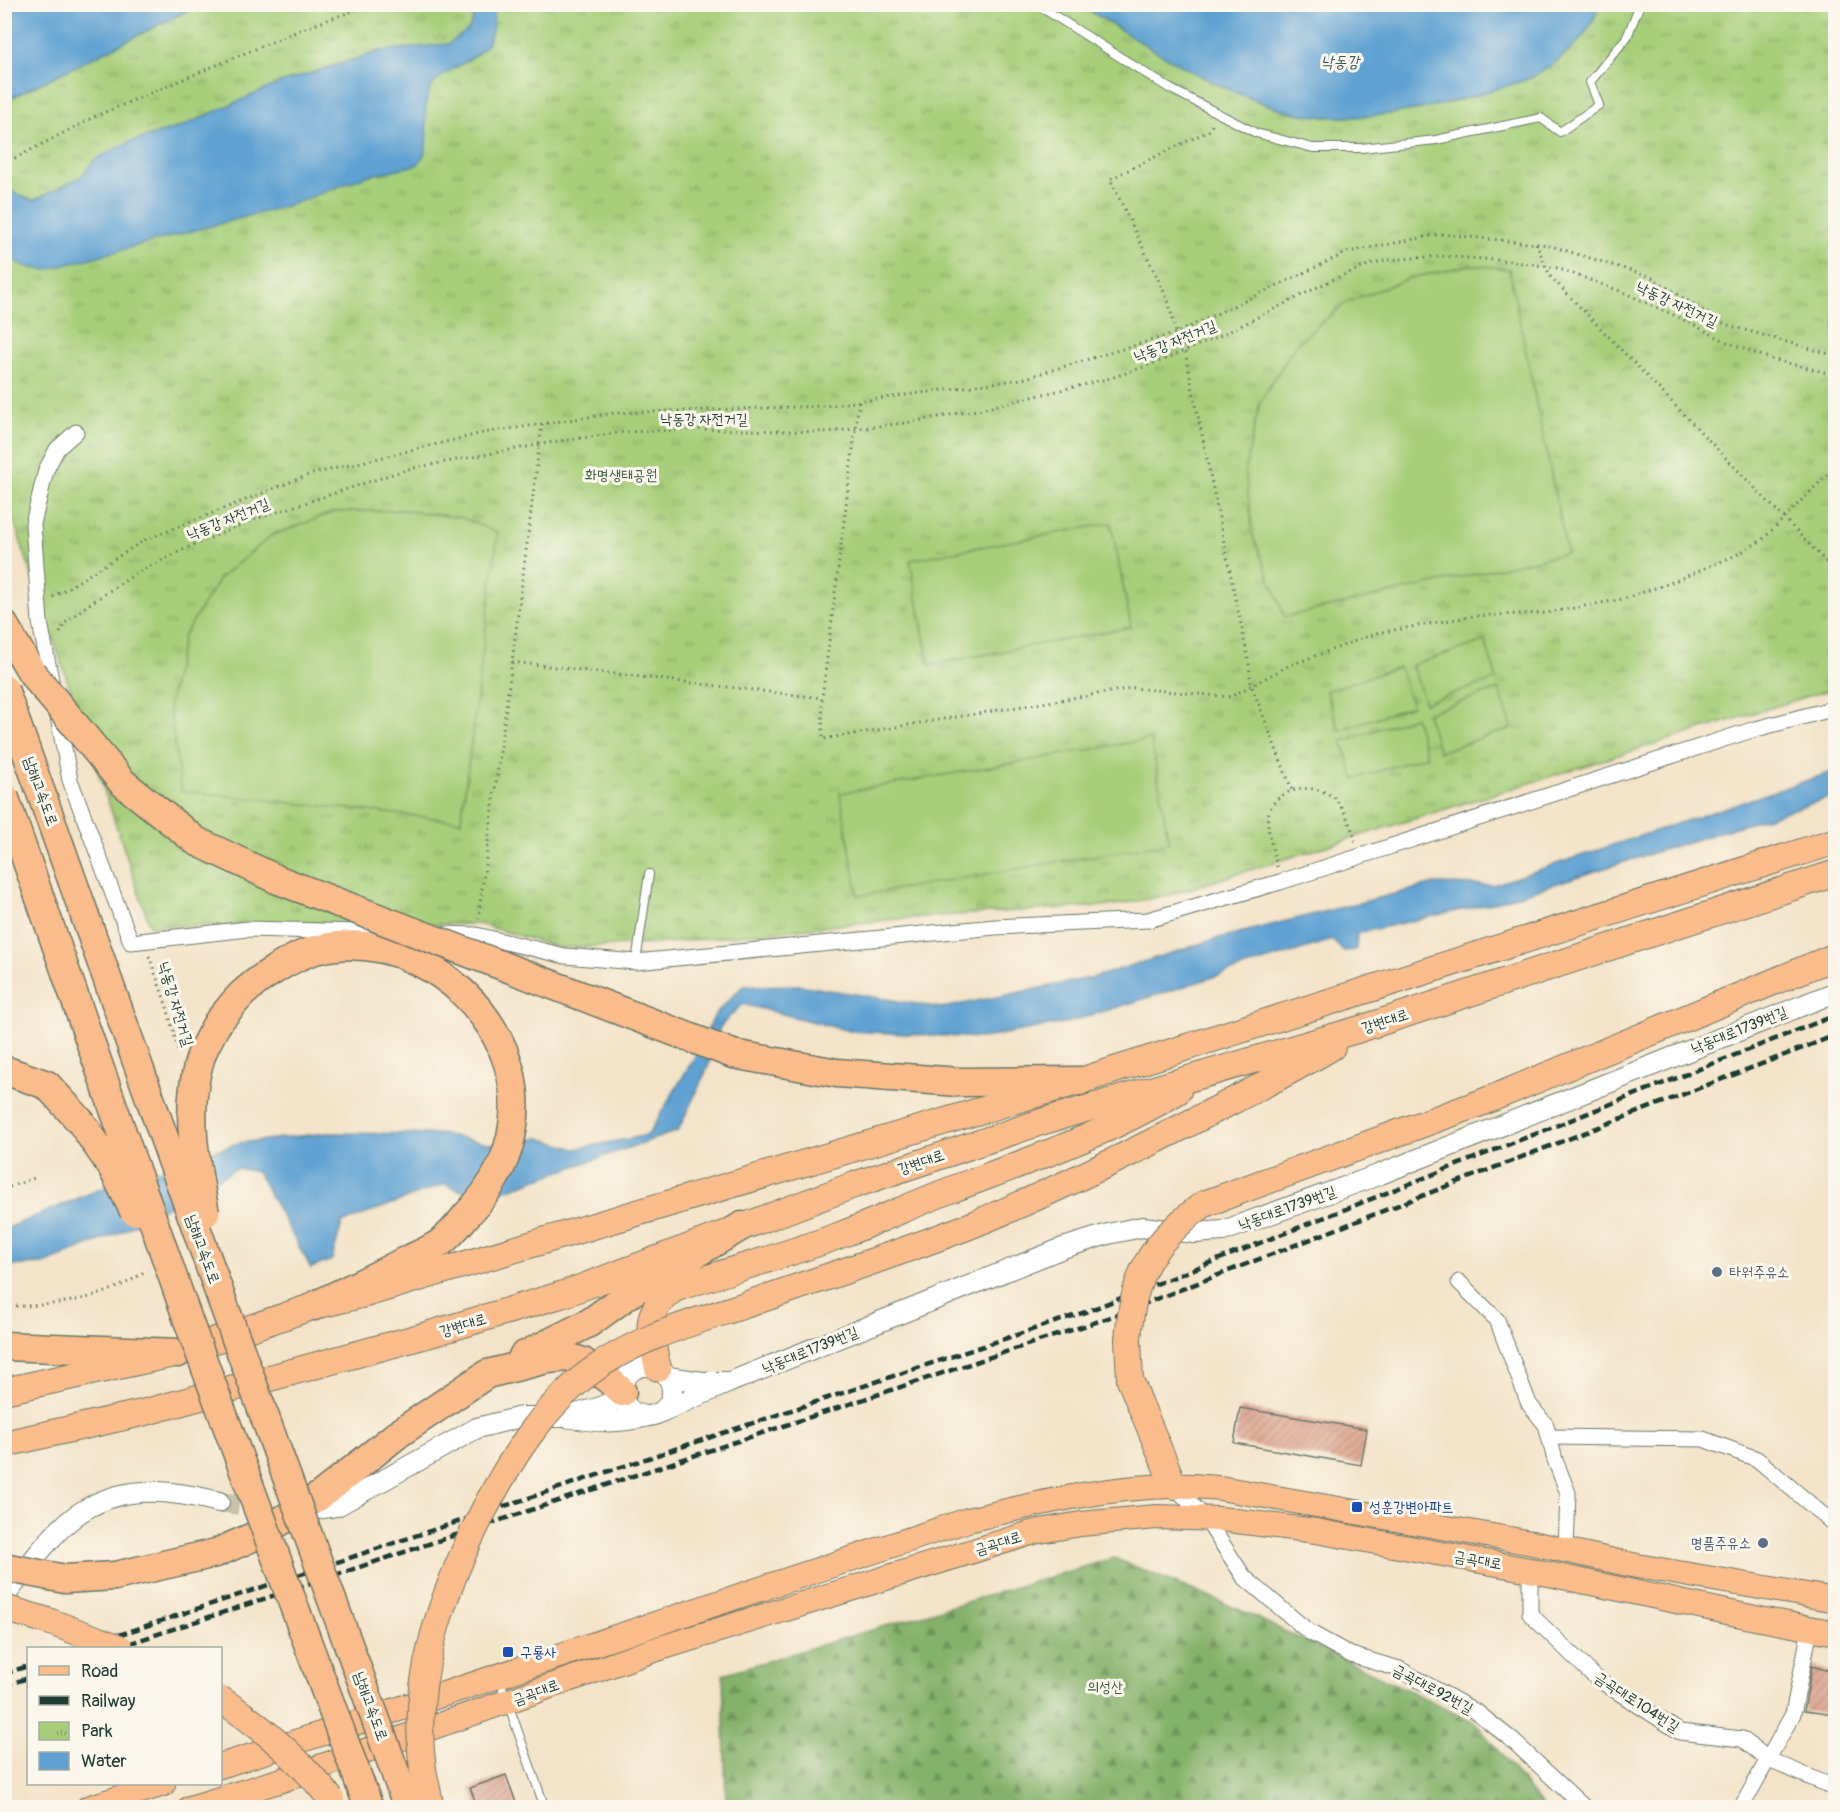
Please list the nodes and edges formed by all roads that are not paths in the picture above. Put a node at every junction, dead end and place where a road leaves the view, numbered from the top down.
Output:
1 (1036, 4) edge
2 (1640, 5) edge
3 (76, 432) dead end
4 (4, 625) edge
5 (4, 689) edge
6 (1836, 708) edge
7 (4, 796) edge
8 (1832, 844) edge
9 (1836, 873) edge
10 (649, 874) dead end
11 (1799, 885) junction
12 (1836, 892) edge
13 (1836, 956) edge
14 (636, 962) junction
15 (1836, 992) edge
16 (1360, 1029) junction
17 (4, 1070) edge
18 (1207, 1073) junction
19 (1080, 1081) junction
20 (742, 1226) junction
21 (1459, 1282) dead end
22 (222, 1304) junction
23 (314, 1306) junction
24 (189, 1323) junction
25 (4, 1346) edge
26 (178, 1353) junction
27 (663, 1373) junction
28 (487, 1374) junction
29 (730, 1382) junction
30 (4, 1392) edge
31 (622, 1395) junction
32 (656, 1413) junction
33 (566, 1417) junction
34 (1550, 1437) junction
35 (4, 1444) edge
36 (1174, 1486) junction
37 (219, 1502) tunnel mouth
38 (312, 1510) dead end
39 (1206, 1519) junction
40 (1836, 1526) edge
41 (1566, 1550) junction
42 (4, 1568) edge
43 (1530, 1570) junction
44 (4, 1597) edge
45 (1825, 1598) edge
46 (4, 1608) edge
47 (1810, 1629) junction
48 (1836, 1633) edge
49 (117, 1647) edge
50 (498, 1676) junction
51 (222, 1700) edge
52 (507, 1702) junction
53 (1768, 1760) junction
54 (222, 1765) edge
55 (411, 1775) junction
56 (160, 1785) edge
57 (1836, 1788) edge
58 (88, 1808) edge
59 (190, 1808) edge
60 (337, 1808) edge
61 (369, 1808) edge
62 (408, 1808) edge
63 (431, 1808) edge
64 (545, 1808) edge
65 (1585, 1808) edge
66 (1741, 1808) edge

1 - 2 lane
3 - 14 street
4 - 19 highway, bridge
5 - 22 highway, 남해고속도로, bridge
6 - 14 street
7 - 24 highway, bridge
8 - 19 highway, 강변대로
9 - 11 highway, 강변대로
10 - 14 lane
11 - 12 highway
11 - 16 highway, 강변대로
13 - 36 highway, bridge
15 - 29 street, 낙동대로1739번길
16 - 18 highway, 강변대로
16 - 55 highway, bridge
17 - 24 highway, bridge
18 - 20 highway, 강변대로
18 - 27 highway
19 - 23 highway, 강변대로
20 - 28 highway
20 - 35 highway, 강변대로
21 - 34 street
22 - 23 highway, bridge
22 - 55 highway, 남해고속도로, bridge
23 - 26 highway, 강변대로
24 - 61 highway, bridge
25 - 26 highway
26 - 30 highway, 강변대로
27 - 29 street
27 - 31 street
27 - 32 street
28 - 31 highway
28 - 42 highway, bridge
29 - 32 street, 낙동대로1739번길
31 - 32 street
31 - 33 street
32 - 33 street, 낙동대로1739번길
33 - 38 street
34 - 40 street
34 - 41 street
36 - 39 street, 금곡대로92번길
36 - 41 main road, 금곡대로
36 - 50 main road, 금곡대로
37 - 44 street
39 - 43 main road, 금곡대로
39 - 52 main road, 금곡대로
39 - 65 street, 금곡대로92번길
41 - 45 main road, 금곡대로
43 - 47 main road, 금곡대로
43 - 53 street, 금곡대로104번길
45 - 47 main road
46 - 49 highway, bridge
47 - 48 main road, 금곡대로
47 - 53 street
50 - 52 lane
50 - 54 main road, 금곡대로
51 - 60 highway, bridge
52 - 59 main road, 금곡대로
52 - 64 lane
53 - 57 street, 금곡대로104번길
53 - 66 street
55 - 62 highway, 남해고속도로
55 - 63 highway
56 - 58 main road

